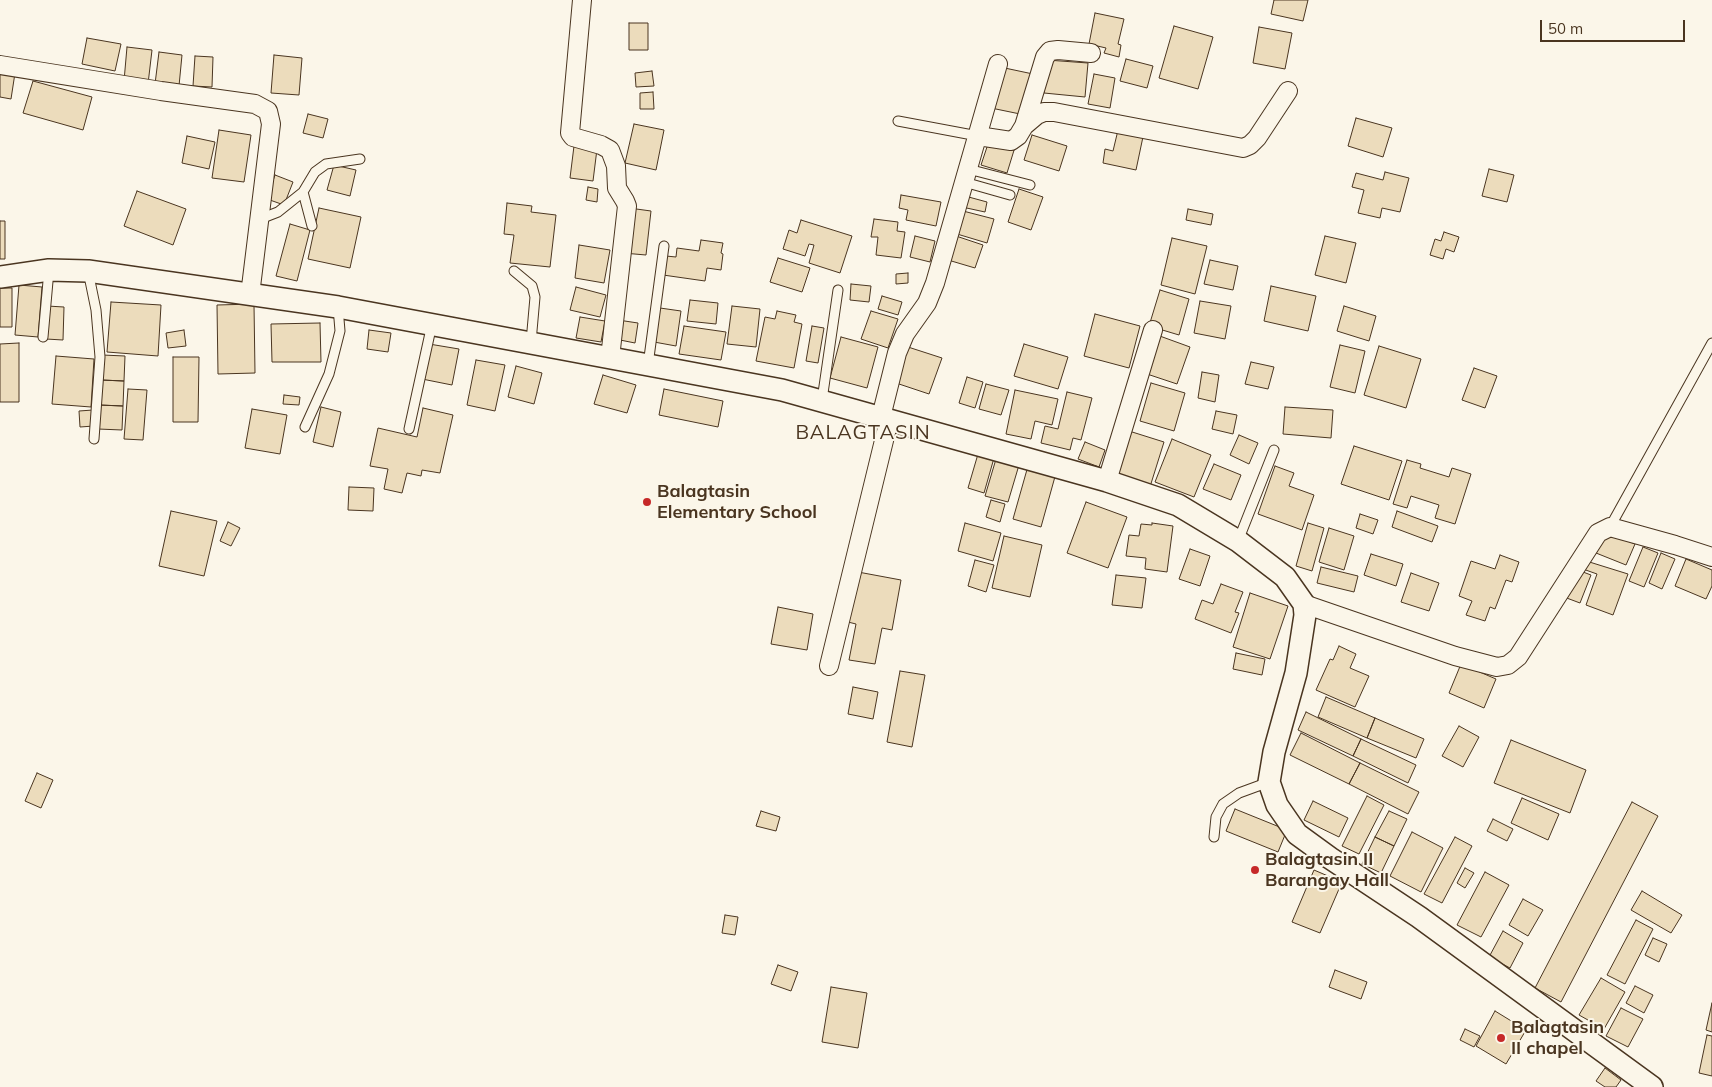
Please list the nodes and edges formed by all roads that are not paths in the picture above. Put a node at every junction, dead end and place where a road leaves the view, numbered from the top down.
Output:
1 (582, 0) edge
2 (1091, 53) dead end
3 (998, 64) dead end
4 (0, 65) edge
5 (1288, 91) dead end
6 (898, 121) dead end
7 (1024, 126) junction
8 (978, 136) junction
9 (360, 160) dead end
10 (966, 175) junction
11 (1030, 184) dead end
12 (303, 192) junction
13 (1010, 195) dead end
14 (260, 219) junction
15 (312, 226) dead end
16 (664, 246) dead end
17 (49, 270) junction
18 (88, 271) junction
19 (514, 271) dead end
20 (0, 277) edge
21 (838, 290) dead end
22 (250, 295) junction
23 (338, 307) junction
24 (432, 324) junction
25 (1153, 330) dead end
26 (43, 337) dead end
27 (531, 343) junction
28 (1712, 343) edge
29 (610, 358) junction
30 (648, 366) junction
31 (822, 400) junction
32 (885, 418) junction
33 (305, 428) dead end
34 (409, 429) dead end
35 (94, 439) dead end
36 (1274, 450) dead end
37 (1108, 481) junction
38 (1610, 527) junction
39 (1238, 541) junction
40 (1712, 557) edge
41 (1304, 604) junction
42 (829, 666) dead end
43 (1269, 782) junction
44 (1214, 837) dead end
45 (1652, 1087) edge

1 - 29 street
2 - 7 street
3 - 8 street
4 - 14 street
5 - 7 street
6 - 8 lane
7 - 8 street
8 - 10 street
9 - 12 lane
10 - 11 lane
10 - 13 lane
10 - 32 street
12 - 14 lane
12 - 15 lane
14 - 22 street
16 - 30 lane
17 - 18 street
17 - 20 street
17 - 26 lane
18 - 22 street
18 - 35 lane
19 - 27 lane
21 - 31 lane
22 - 23 street
23 - 24 street
23 - 33 lane
24 - 27 street
24 - 34 lane
25 - 37 street
27 - 29 street
28 - 38 lane
29 - 30 street
30 - 31 street
31 - 32 street
32 - 37 street
32 - 42 street
36 - 39 lane
37 - 39 street
38 - 40 street
38 - 41 street
39 - 41 street
41 - 43 street
43 - 44 lane
43 - 45 street

